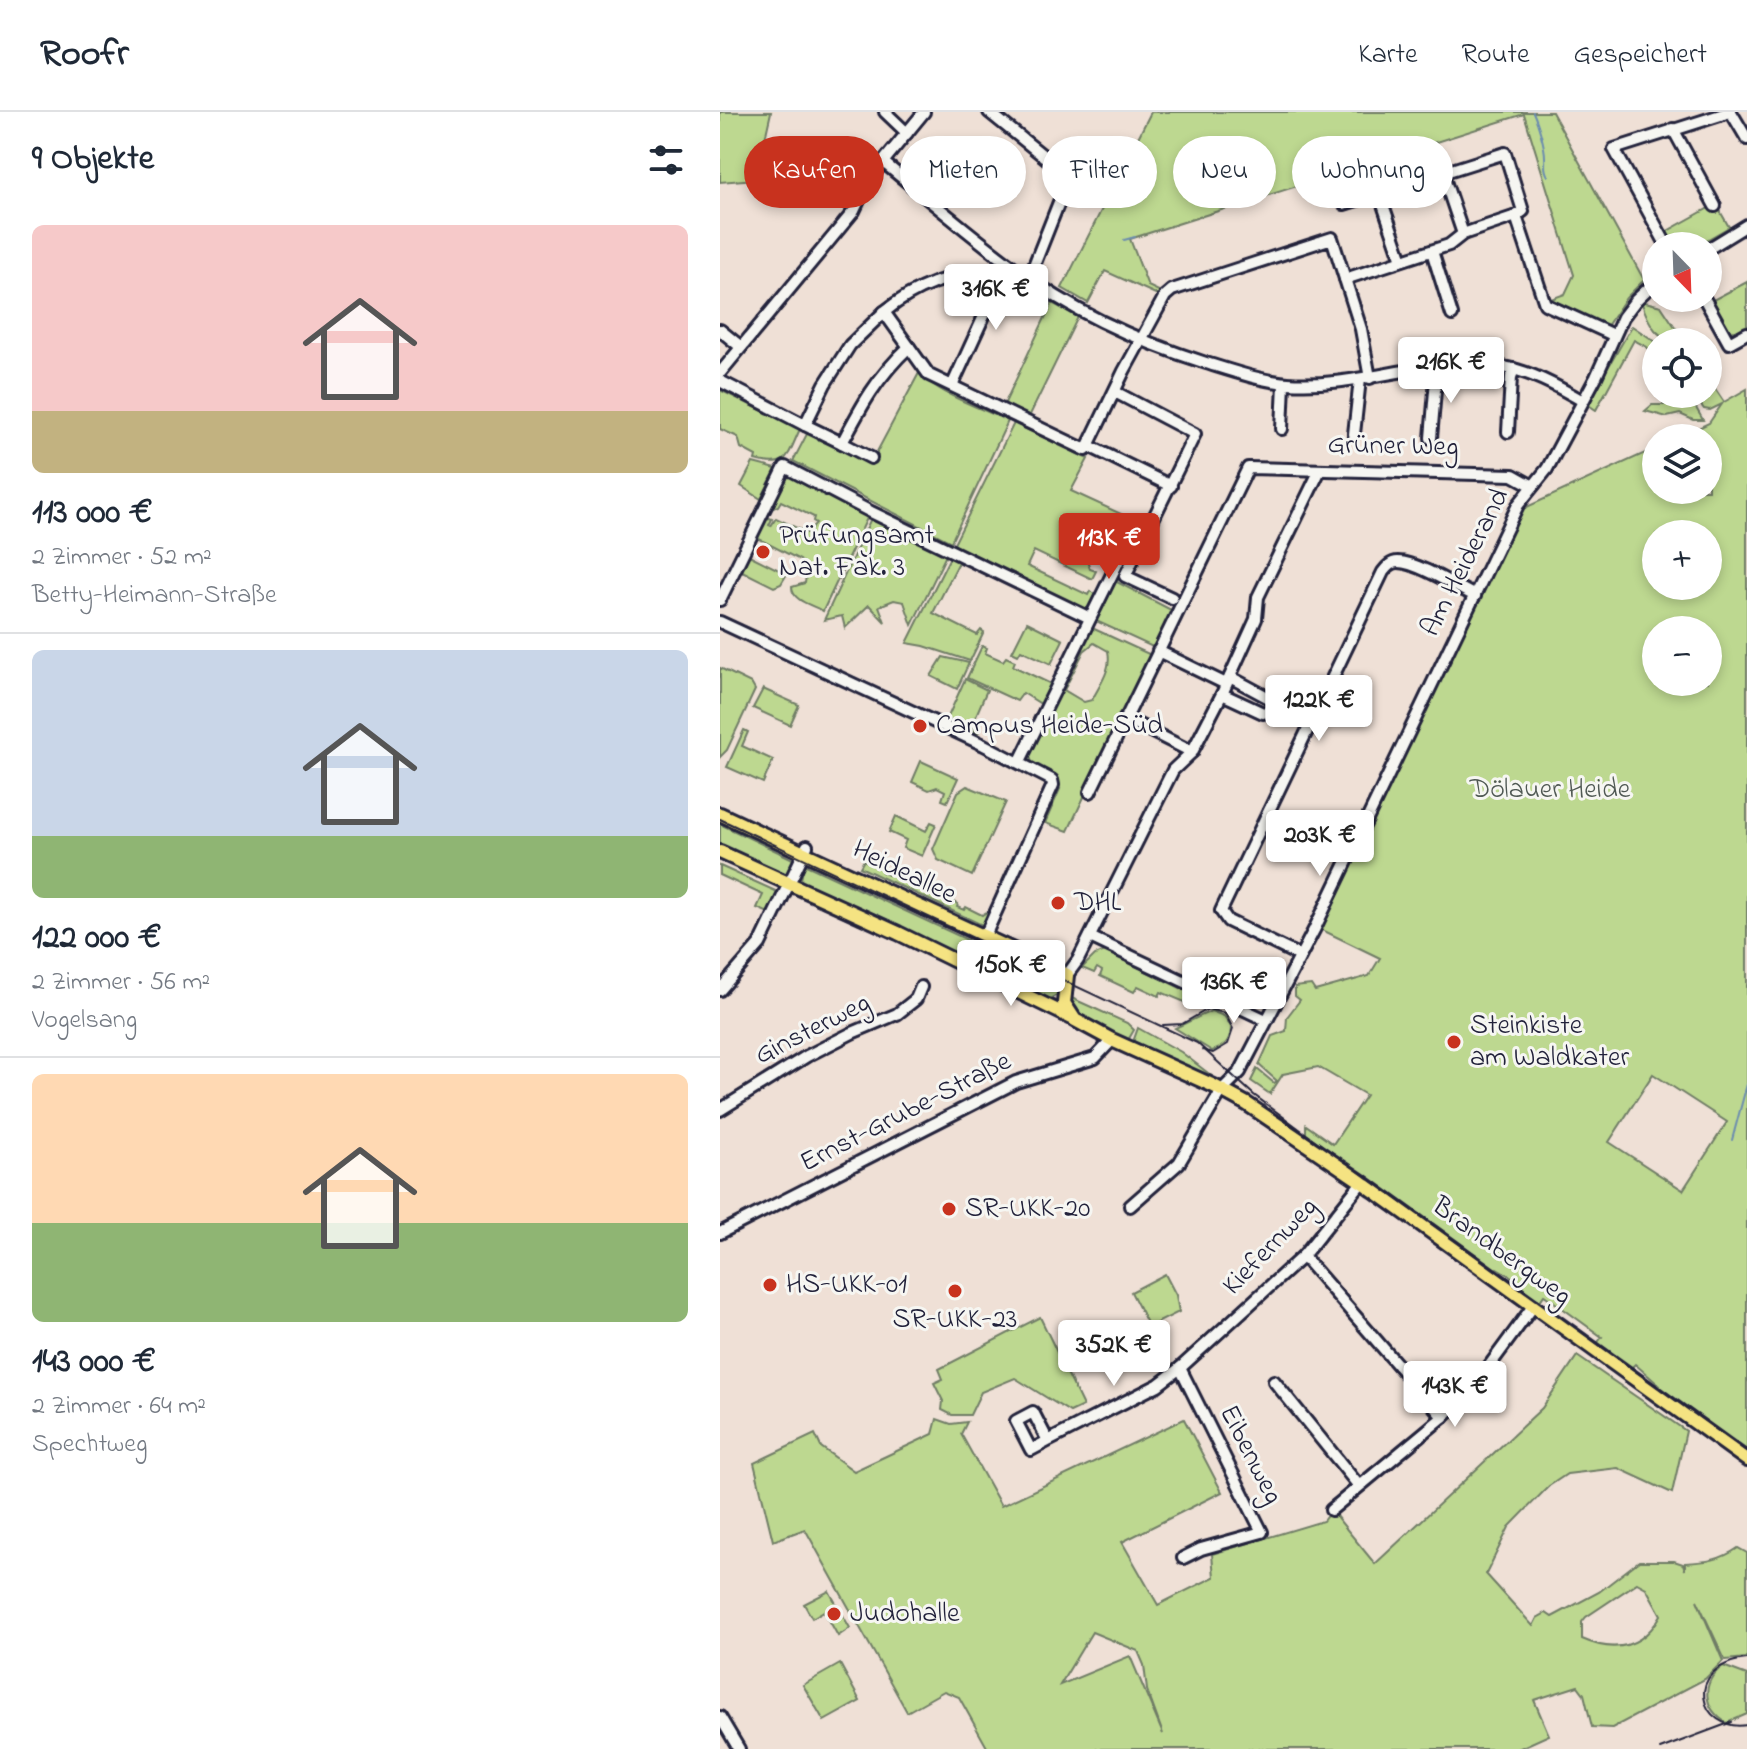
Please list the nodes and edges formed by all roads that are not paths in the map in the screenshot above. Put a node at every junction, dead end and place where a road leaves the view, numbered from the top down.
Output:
1 (885, 112) edge
2 (924, 112) edge
3 (989, 112) edge
4 (1730, 112) edge
5 (1673, 129) junction
6 (907, 133) junction
7 (1747, 139) edge
8 (1042, 155) edge
9 (884, 161) edge
10 (884, 163) edge
11 (1453, 169) edge
12 (1453, 204) edge
13 (1715, 206) dead end
14 (855, 208) edge
15 (1057, 208) edge
16 (1384, 208) edge
17 (1519, 214) junction
18 (1747, 225) edge
19 (1659, 232) edge
20 (1463, 234) junction
21 (1722, 240) edge
22 (1432, 251) junction
23 (1402, 260) junction
24 (1029, 278) junction
25 (1345, 279) junction
26 (1642, 294) edge
27 (884, 312) junction
28 (1712, 312) edge
29 (1452, 315) dead end
30 (720, 330) edge
31 (1747, 333) edge
32 (1613, 335) junction
33 (1141, 339) junction
34 (741, 347) junction
35 (909, 347) junction
36 (1437, 367) junction
37 (1514, 369) junction
38 (720, 373) edge
39 (1365, 379) junction
40 (720, 381) edge
41 (1284, 383) junction
42 (952, 386) junction
43 (1115, 392) junction
44 (1583, 401) junction
45 (805, 425) junction
46 (1282, 429) dead end
47 (1508, 432) dead end
48 (1354, 434) dead end
49 (1431, 438) dead end
50 (842, 443) junction
51 (1089, 446) junction
52 (871, 458) dead end
53 (1320, 470) junction
54 (1171, 486) junction
55 (1533, 486) junction
56 (1123, 552) dead end
57 (1475, 596) junction
58 (1172, 598) dead end
59 (720, 600) edge
60 (1090, 618) junction
61 (720, 622) edge
62 (1158, 651) junction
63 (1226, 685) junction
64 (1125, 718) junction
65 (1192, 752) junction
66 (1020, 761) junction
67 (1090, 792) dead end
68 (720, 814) edge
69 (806, 850) junction
70 (720, 852) edge
71 (789, 885) junction
72 (1090, 937) junction
73 (984, 938) junction
74 (1300, 956) junction
75 (1067, 975) junction
76 (921, 987) dead end
77 (720, 990) edge
78 (1064, 994) junction
79 (1044, 1004) junction
80 (1075, 1020) junction
81 (1266, 1020) junction
82 (1112, 1040) junction
83 (1222, 1090) junction
84 (720, 1110) edge
85 (1362, 1182) junction
86 (1130, 1206) dead end
87 (720, 1233) edge
88 (1303, 1256) junction
89 (1534, 1305) junction
90 (1180, 1368) junction
91 (1274, 1381) dead end
92 (1443, 1417) junction
93 (1048, 1441) dead end
94 (1747, 1460) edge
95 (1359, 1486) junction
96 (1331, 1510) dead end
97 (1183, 1558) dead end
98 (720, 1717) edge
99 (725, 1737) edge
100 (739, 1749) edge

1 - 6 street
2 - 6 street
3 - 8 street
4 - 5 street
4 - 7 street
5 - 13 street
5 - 19 street
6 - 9 street
10 - 24 street
11 - 17 street
12 - 20 street
14 - 34 street
15 - 24 street
16 - 23 street
17 - 20 street
17 - 32 street
18 - 21 street
20 - 22 street
22 - 23 street
22 - 29 street
23 - 25 street
24 - 33 street
25 - 33 street
25 - 39 street
26 - 32 street, Am Heiderand
27 - 35 street
27 - 42 street
27 - 45 street
28 - 31 street
30 - 34 street
32 - 44 street, Am Heiderand
33 - 41 street
33 - 43 street
34 - 38 street
35 - 42 street
35 - 50 street
36 - 37 street
36 - 39 street
36 - 49 street
37 - 44 street
37 - 47 street
39 - 41 street
39 - 48 street
40 - 45 street
41 - 46 street
42 - 51 street
43 - 51 street
43 - 54 street
44 - 55 street, Am Heiderand
45 - 50 street
50 - 52 street
51 - 54 street
53 - 55 street, Grüner Weg
53 - 62 street, Grüner Weg
53 - 63 street
54 - 58 street
55 - 57 street, Am Heiderand
56 - 60 street
57 - 74 street, Am Heiderand
57 - 74 street
59 - 60 street
60 - 66 street
61 - 66 street
62 - 63 street
62 - 64 street
63 - 65 street
64 - 65 street
64 - 67 street
65 - 72 street
66 - 73 street
68 - 69 main road, Heideallee
69 - 71 street
69 - 73 main road, Heideallee
70 - 71 main road, Heideallee
71 - 77 street
71 - 79 main road, Heideallee
72 - 75 street
72 - 81 street
73 - 75 main road, Heideallee
74 - 81 street, Am Heiderand
75 - 78 main road
76 - 84 street, Ginsterweg
78 - 79 main road
78 - 80 main road
79 - 80 main road, Heideallee
80 - 82 main road, Heideallee
81 - 83 street, Am Heiderand
82 - 83 main road, Brandbergweg
82 - 87 street, Ernst-Grube-Straße
83 - 85 main road, Brandbergweg
83 - 86 street, Am Heiderand
85 - 88 street, Kiefernweg
85 - 89 main road, Brandbergweg
88 - 90 street, Kiefernweg
88 - 92 street
89 - 92 street
89 - 94 main road, Brandbergweg
90 - 93 street, Kiefernweg
90 - 97 street, Eibenweg
91 - 95 street
92 - 95 street
95 - 96 street
98 - 99 street
99 - 100 street

